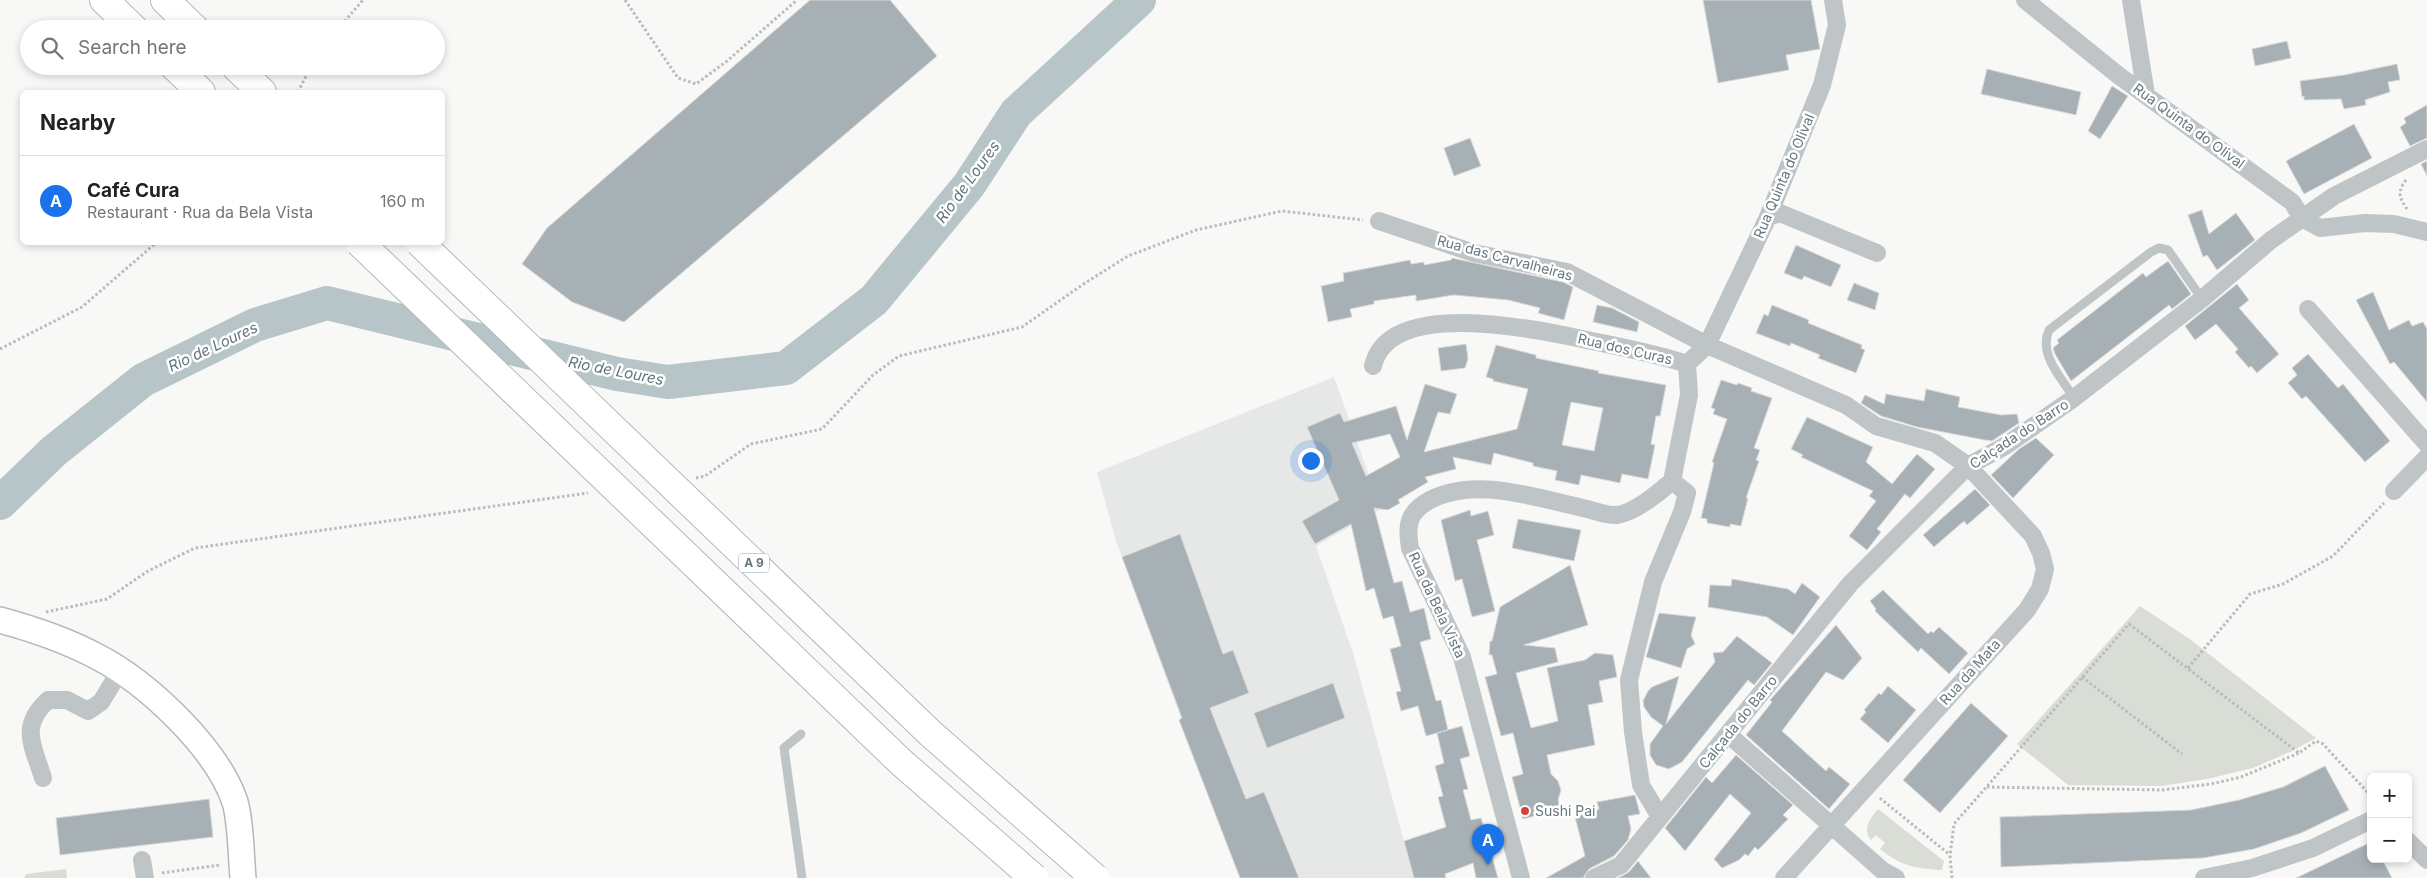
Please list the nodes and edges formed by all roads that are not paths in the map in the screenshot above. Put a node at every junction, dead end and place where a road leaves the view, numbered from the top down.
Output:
1 (104, 0) edge
2 (165, 0) edge
3 (1833, 0) edge
4 (2025, 0) edge
5 (2131, 0) edge
6 (125, 20) edge
7 (186, 20) edge
8 (183, 75) edge
9 (244, 75) edge
10 (199, 90) edge
11 (260, 90) edge
12 (2146, 95) junction
13 (2427, 149) edge
14 (1768, 217) junction
15 (2302, 218) junction
16 (1379, 221) road end
17 (2423, 230) edge
18 (362, 245) edge
19 (422, 245) edge
20 (1877, 253) dead end
21 (2202, 298) junction
22 (2308, 309) dead end
23 (1708, 345) junction
24 (1687, 364) junction
25 (1373, 366) dead end
26 (2074, 398) junction
27 (2427, 444) edge
28 (2427, 457) edge
29 (1968, 466) junction
30 (1672, 481) junction
31 (2394, 491) road end
32 (0, 620) edge
33 (120, 671) junction
34 (800, 734) dead end
35 (1729, 734) junction
36 (43, 778) dead end
37 (1660, 817) junction
38 (2367, 822) edge
39 (1833, 826) junction
40 (2412, 845) edge
41 (2427, 860) edge
42 (242, 870) edge
43 (1791, 874) edge
44 (802, 878) edge
45 (1034, 878) edge
46 (1095, 878) edge
47 (1522, 878) edge
48 (1594, 878) edge
49 (1896, 878) edge
50 (2204, 878) edge

1 - 6 highway
2 - 7 highway
3 - 14 street, Rua Quinta do Olival
4 - 12 street, Rua Quinta do Olival
5 - 12 street
8 - 10 highway
9 - 11 highway
12 - 15 street, Rua Quinta do Olival
13 - 15 street, Calçada do Barro
14 - 20 street
14 - 23 street, Rua Quinta do Olival
15 - 17 street
15 - 21 street, Calçada do Barro
16 - 23 street, Rua das Carvalheiras
18 - 45 highway, bridge
19 - 46 highway, A 9, bridge
21 - 26 street, Calçada do Barro
21 - 26 lane
22 - 27 street
23 - 24 street
23 - 29 street, Rua das Carvalheiras
24 - 25 street, Rua dos Curas
24 - 30 street, Rua dos Curas
26 - 29 street, Calçada do Barro
28 - 31 street
29 - 35 street, Calçada do Barro
29 - 39 street, Rua da Mata
30 - 37 street
30 - 47 street, Rua da Bela Vista
32 - 33 street
33 - 36 street
33 - 42 street
34 - 44 lane
35 - 37 street, Calçada do Barro
35 - 39 street
37 - 48 street, Calçada do Barro
38 - 50 street
39 - 43 street, Rua da Mata
39 - 49 street
40 - 41 street

